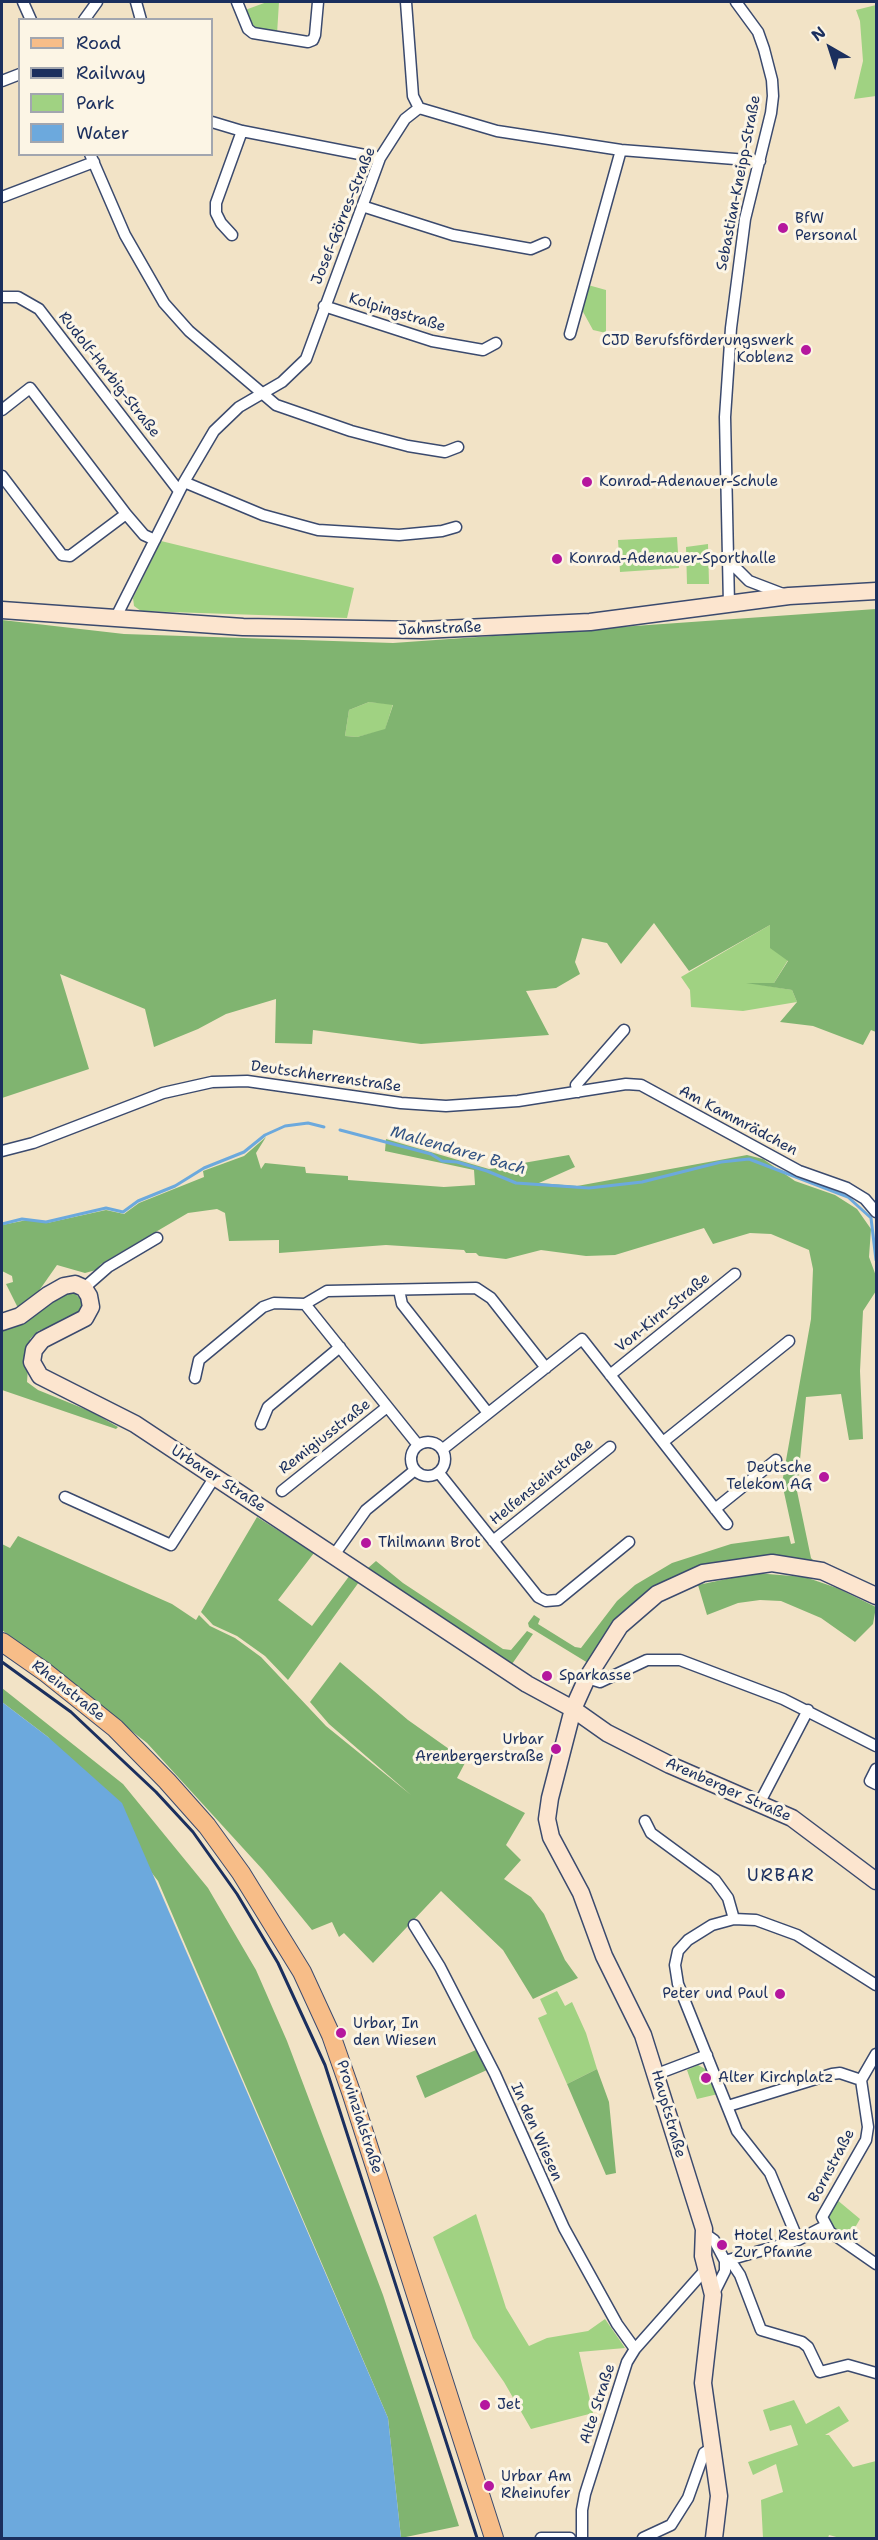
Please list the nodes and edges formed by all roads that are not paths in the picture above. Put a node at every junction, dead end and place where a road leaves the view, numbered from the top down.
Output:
1 (23, 2) edge
2 (98, 2) edge
3 (136, 2) edge
4 (237, 2) edge
5 (318, 2) edge
6 (406, 2) edge
7 (736, 2) edge
8 (30, 18) edge
9 (86, 18) edge
10 (140, 18) edge
11 (18, 75) edge
12 (2, 81) edge
13 (418, 108) junction
14 (213, 122) edge
15 (242, 131) junction
16 (621, 150) junction
17 (92, 158) edge
18 (380, 158) junction
19 (760, 161) junction
20 (2, 197) edge
21 (362, 206) junction
22 (232, 234) dead end
23 (545, 243) dead end
24 (2, 297) edge
25 (324, 306) junction
26 (570, 334) dead end
27 (496, 343) dead end
28 (263, 394) junction
29 (2, 410) edge
30 (458, 447) dead end
31 (2, 476) edge
32 (181, 487) junction
33 (126, 514) junction
34 (456, 527) dead end
35 (155, 540) junction
36 (728, 560) junction
37 (876, 591) edge
38 (789, 596) junction
39 (729, 605) junction
40 (2, 610) edge
41 (115, 619) junction
42 (624, 1030) dead end
43 (578, 1092) junction
44 (2, 1151) edge
45 (876, 1212) edge
46 (157, 1238) dead end
47 (735, 1274) dead end
48 (84, 1288) junction
49 (399, 1290) junction
50 (305, 1304) junction
51 (2, 1322) edge
52 (789, 1341) dead end
53 (340, 1347) junction
54 (546, 1368) junction
55 (610, 1375) junction
56 (195, 1378) dead end
57 (387, 1407) junction
58 (488, 1413) junction
59 (261, 1424) dead end
60 (663, 1442) junction
61 (418, 1445) junction
62 (610, 1447) dead end
63 (443, 1449) junction
64 (776, 1460) dead end
65 (415, 1470) junction
66 (439, 1473) junction
67 (216, 1475) junction
68 (282, 1491) dead end
69 (65, 1497) dead end
70 (715, 1509) junction
71 (727, 1524) dead end
72 (493, 1541) junction
73 (629, 1542) dead end
74 (334, 1555) junction
75 (876, 1596) edge
76 (2, 1642) edge
77 (587, 1677) junction
78 (573, 1709) junction
79 (808, 1710) junction
80 (131, 1744) joint
81 (876, 1746) edge
82 (876, 1769) edge
83 (876, 1784) edge
84 (760, 1802) junction
85 (645, 1821) dead end
86 (876, 1881) edge
87 (734, 1919) junction
88 (414, 1925) dead end
89 (876, 1984) edge
90 (876, 2054) edge
91 (707, 2055) junction
92 (657, 2074) junction
93 (861, 2080) junction
94 (728, 2106) junction
95 (871, 2115) edge
96 (825, 2226) junction
97 (704, 2233) junction
98 (798, 2240) junction
99 (728, 2260) junction
100 (876, 2264) edge
101 (706, 2269) junction
102 (713, 2295) junction
103 (635, 2349) junction
104 (876, 2373) edge
105 (710, 2449) junction
106 (494, 2538) edge
107 (541, 2538) edge
108 (570, 2538) edge
109 (582, 2538) edge
110 (643, 2538) edge
111 (714, 2538) edge

1 - 8 street
2 - 9 street
3 - 10 street
4 - 5 street
6 - 13 street
7 - 19 street, Sebastian-Kneipp-Straße
11 - 12 street
13 - 16 street
13 - 18 street, Josef-Görres-Straße
14 - 15 street
15 - 18 street
15 - 22 street
16 - 19 street
16 - 26 street
17 - 20 street
17 - 28 street
18 - 21 street, Josef-Görres-Straße
19 - 36 street, Sebastian-Kneipp-Straße
21 - 23 street
21 - 25 street, Josef-Görres-Straße
24 - 32 street, Rudolf-Harbig-Straße
25 - 27 street, Kolpingstraße
25 - 28 street, Josef-Görres-Straße
28 - 30 street
28 - 32 street, Josef-Görres-Straße
29 - 33 street
31 - 33 street
32 - 34 street
32 - 35 street, Josef-Görres-Straße
33 - 35 street
35 - 41 street, Josef-Görres-Straße
36 - 38 street
36 - 39 street, Sebastian-Kneipp-Straße
37 - 38 street, Jahnstraße
38 - 39 street, Jahnstraße
39 - 41 street, Jahnstraße
40 - 41 street, Jahnstraße
42 - 43 street
43 - 44 street, Deutschherrenstraße
43 - 45 street, Am Kammrädchen
46 - 48 street
47 - 55 street, Von-Kirn-Straße
48 - 51 street
48 - 67 street, Urbarer Straße
49 - 50 street
49 - 54 street
49 - 58 street
50 - 53 street, Remigiusstraße
50 - 56 street
52 - 60 street
53 - 57 street, Remigiusstraße
53 - 59 street
54 - 55 street
54 - 58 street
55 - 60 street
57 - 61 street, Remigiusstraße
57 - 68 street, Remigiusstraße
58 - 63 street
60 - 70 street
61 - 63 street
61 - 65 street
62 - 72 street, Helfensteinstraße
63 - 66 street
64 - 70 street
65 - 66 street
65 - 74 street
66 - 72 street, Helfensteinstraße
67 - 69 street
67 - 74 street, Urbarer Straße
70 - 71 street
72 - 73 street, Helfensteinstraße
74 - 78 street, Urbarer Straße
75 - 77 street, Hauptstraße
76 - 80 main road, Rheinstraße
77 - 78 street, Hauptstraße
77 - 79 street
78 - 84 street, Arenberger Straße
78 - 92 street, Hauptstraße
79 - 81 street
79 - 84 street
80 - 106 main road, Provinzialstraße
82 - 83 street
84 - 86 street, Arenberger Straße
85 - 87 street
87 - 89 street
87 - 91 street
88 - 103 street, In den Wiesen
90 - 93 street
91 - 92 street
91 - 94 street
92 - 97 street, Hauptstraße
93 - 94 street
93 - 95 street, Bornstraße
94 - 98 street
95 - 96 street, Bornstraße
96 - 98 street, Bornstraße
96 - 100 street
97 - 99 street
97 - 101 street, Hauptstraße
98 - 99 street, Bornstraße
99 - 102 street
99 - 104 street
101 - 102 street, Hauptstraße
101 - 103 street, Alte Straße
102 - 105 street, Hauptstraße
103 - 109 street, Alte Straße
105 - 110 street
105 - 111 street, Hauptstraße
107 - 108 street

